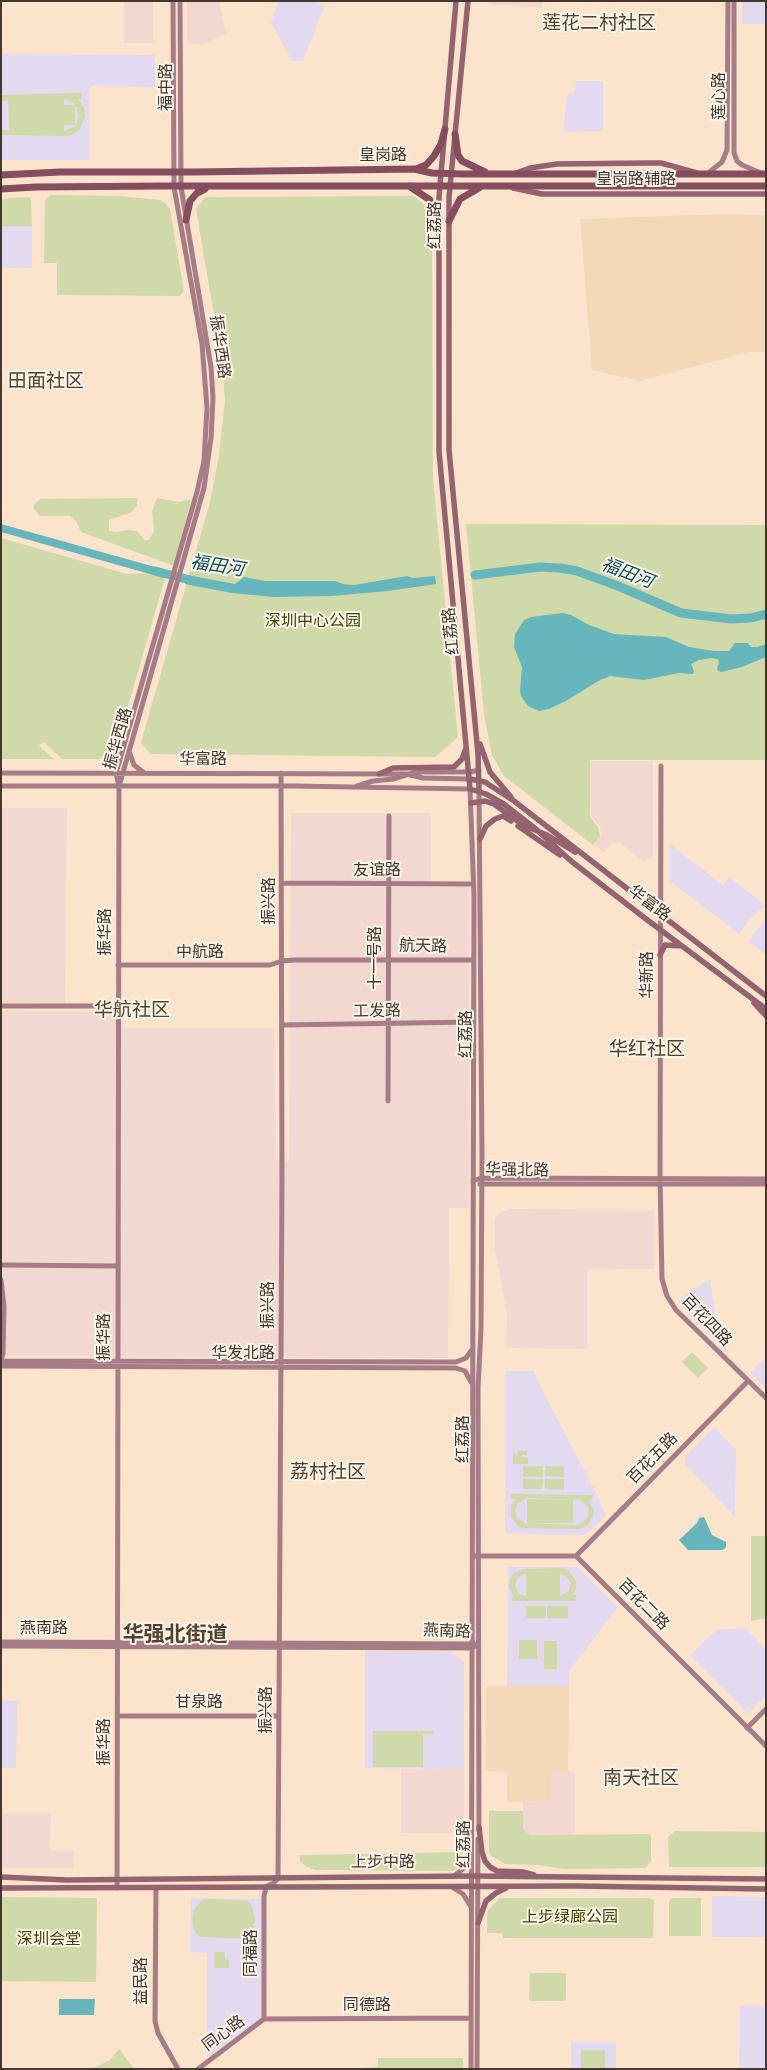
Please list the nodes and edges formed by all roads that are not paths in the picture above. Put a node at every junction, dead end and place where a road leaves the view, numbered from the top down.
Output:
1 (173, 1) edge
2 (180, 1) edge
3 (456, 1) edge
4 (468, 1) edge
5 (728, 1) edge
6 (734, 1) edge
7 (444, 129) junction
8 (455, 134) junction
9 (414, 169) junction
10 (177, 172) junction
11 (440, 173) junction
12 (451, 173) junction
13 (492, 174) junction
14 (516, 174) junction
15 (704, 174) junction
16 (765, 174) edge
17 (1, 177) edge
18 (406, 186) junction
19 (440, 186) junction
20 (450, 186) junction
21 (482, 186) junction
22 (506, 186) junction
23 (766, 186) edge
24 (177, 187) junction
25 (210, 188) junction
26 (1, 189) edge
27 (766, 194) edge
28 (439, 218) junction
29 (186, 220) junction
30 (449, 221) junction
31 (180, 562) junction
32 (173, 590) junction
33 (476, 732) junction
34 (467, 743) junction
35 (129, 748) junction
36 (661, 766) dead end
37 (479, 770) junction
38 (1, 773) edge
39 (119, 773) junction
40 (147, 773) junction
41 (281, 774) junction
42 (379, 774) junction
43 (406, 774) junction
44 (470, 775) junction
45 (479, 780) junction
46 (1, 786) edge
47 (119, 786) junction
48 (281, 786) junction
49 (354, 787) junction
50 (470, 789) junction
51 (480, 791) junction
52 (480, 801) junction
53 (514, 801) junction
54 (471, 803) junction
55 (389, 816) dead end
56 (537, 830) junction
57 (480, 839) junction
58 (582, 855) junction
59 (572, 861) junction
60 (282, 883) junction
61 (389, 883) junction
62 (473, 884) junction
63 (660, 914) junction
64 (660, 929) junction
65 (684, 932) junction
66 (679, 944) junction
67 (660, 955) junction
68 (388, 959) junction
69 (473, 960) junction
70 (282, 961) junction
71 (118, 965) junction
72 (766, 995) edge
73 (748, 996) junction
74 (1, 1006) edge
75 (118, 1006) junction
76 (766, 1009) edge
77 (766, 1016) edge
78 (473, 1022) junction
79 (388, 1024) junction
80 (282, 1025) junction
81 (388, 1101) dead end
82 (660, 1178) junction
83 (766, 1179) edge
84 (473, 1181) junction
85 (481, 1181) junction
86 (766, 1184) edge
87 (661, 1185) junction
88 (1, 1265) edge
89 (118, 1266) junction
90 (1, 1280) edge
91 (472, 1348) junction
92 (1, 1361) edge
93 (118, 1364) junction
94 (281, 1364) junction
95 (1, 1366) edge
96 (748, 1381) junction
97 (472, 1388) junction
98 (766, 1398) edge
99 (475, 1556) junction
100 (576, 1556) junction
101 (1, 1642) edge
102 (116, 1644) junction
103 (280, 1645) junction
104 (474, 1645) junction
105 (1, 1646) edge
106 (766, 1709) edge
107 (118, 1716) junction
108 (279, 1716) junction
109 (747, 1728) junction
110 (766, 1746) edge
111 (478, 1827) junction
112 (472, 1850) junction
113 (451, 1876) junction
114 (475, 1876) junction
115 (1, 1877) edge
116 (541, 1877) junction
117 (117, 1878) junction
118 (278, 1878) junction
119 (766, 1879) edge
120 (450, 1887) junction
121 (475, 1887) junction
122 (511, 1887) junction
123 (1, 1888) edge
124 (117, 1888) junction
125 (156, 1888) junction
126 (264, 1888) junction
127 (766, 1888) edge
128 (472, 1918) junction
129 (478, 1923) junction
130 (470, 2018) junction
131 (264, 2019) junction
132 (178, 2069) edge
133 (198, 2069) edge
134 (471, 2069) edge
135 (477, 2069) edge

1 - 10 main road, 福中路
2 - 10 main road, 福中路
3 - 7 main road, 红荔路
4 - 8 main road, 红荔路
5 - 15 main road, 莲心路
6 - 16 main road, 莲心路
7 - 9 highway
7 - 11 main road, 红荔路
8 - 12 main road, 红荔路
8 - 13 highway
9 - 10 highway, 皇岗路
9 - 11 highway, 皇岗路
10 - 17 highway, 皇岗路
10 - 24 main road, 振华西路
11 - 12 highway, 皇岗路
11 - 19 main road, 红荔路
12 - 13 highway, 皇岗路
12 - 20 main road, 红荔路
13 - 14 highway, 皇岗路
14 - 15 highway, 皇岗路
14 - 15 main road, 皇岗路辅路
15 - 16 highway, 皇岗路
18 - 19 highway, 皇岗路
18 - 25 highway, 皇岗路
18 - 28 highway
19 - 20 highway, 皇岗路
19 - 28 main road, 红荔路
20 - 21 highway, 皇岗路
20 - 30 main road, 红荔路
21 - 22 highway, 皇岗路
21 - 30 highway
22 - 23 highway, 皇岗路
22 - 27 main road, 皇岗路辅路
24 - 25 highway, 皇岗路
24 - 26 highway, 皇岗路
24 - 29 main road, 振华西路
24 - 31 main road, 振华西路
25 - 29 highway
28 - 34 main road, 红荔路
29 - 31 main road, 振华西路
30 - 33 main road, 红荔路
31 - 32 main road, 振华西路
32 - 35 main road, 振华西路
32 - 39 main road, 振华西路
33 - 37 main road, 红荔路
33 - 53 main road
34 - 42 main road
34 - 44 main road, 红荔路
35 - 39 main road, 振华西路
35 - 40 main road
36 - 63 main road, 华新路
37 - 44 main road, 华富路
37 - 45 main road, 红荔路
38 - 39 main road, 华富路
39 - 40 main road, 华富路
39 - 47 main road, 振华西路
40 - 41 main road, 华富路
41 - 42 main road, 华富路
41 - 48 main road, 振兴路
42 - 43 main road, 华富路
43 - 44 main road, 华富路
43 - 49 main road, 华富路
44 - 45 main road, 华富路
44 - 50 main road, 红荔路
45 - 51 main road, 红荔路
45 - 53 main road, 华富路
46 - 47 main road, 华富路
47 - 48 main road, 华富路
47 - 71 main road, 振华路
48 - 49 main road, 华富路
48 - 60 main road, 振兴路
49 - 50 main road, 华富路
50 - 51 main road, 华富路
50 - 54 main road, 红荔路
51 - 52 main road, 红荔路
51 - 56 main road, 华富路
52 - 54 main road
52 - 56 main road, 华富路
52 - 57 main road, 红荔路
53 - 58 main road, 华富路
54 - 62 main road, 红荔路
55 - 61 main road, 十一号路
56 - 58 main road, 华富路
56 - 59 main road, 华富路
57 - 59 main road
57 - 85 main road, 红荔路
58 - 63 main road, 华富路
59 - 64 main road, 华富路
60 - 61 main road, 友谊路
60 - 70 main road, 振兴路
61 - 62 main road, 友谊路
61 - 68 main road, 十一号路
62 - 69 main road, 红荔路
63 - 64 main road, 华新路
63 - 65 main road, 华富路
64 - 66 main road, 华富路
64 - 67 main road, 华新路
65 - 66 main road
65 - 72 main road, 华富路
66 - 67 main road
66 - 73 main road, 华富路
67 - 82 main road, 华新路
68 - 69 main road, 航天路
68 - 70 main road, 航天路
68 - 79 main road, 十一号路
69 - 78 main road, 红荔路
70 - 71 main road, 中航路
70 - 80 main road, 振兴路
71 - 75 main road, 振华路
73 - 76 main road, 华富路
73 - 77 main road, 华富路
74 - 75 main road
75 - 89 main road, 振华路
78 - 79 main road, 工发路
78 - 84 main road, 红荔路
79 - 80 main road, 工发路
79 - 81 main road, 十一号路
80 - 94 main road, 振兴路
82 - 83 main road, 华强北路
82 - 85 main road, 华强北路
82 - 87 main road, 华新路
84 - 85 main road, 华强北路
84 - 91 main road, 红荔路
85 - 87 main road, 华强北路
85 - 99 main road, 红荔路
86 - 87 main road, 华强北路
87 - 96 main road, 百花四路
88 - 89 main road
89 - 93 main road, 振华路
90 - 92 main road
91 - 94 main road, 华发北路
91 - 97 main road, 红荔路
92 - 93 main road, 华发北路
93 - 94 main road, 华发北路
93 - 95 main road, 华发北路
93 - 102 main road, 振华路
94 - 97 main road, 华发北路
94 - 103 main road, 振兴路
96 - 98 main road, 百花四路
96 - 100 main road, 百花五路
97 - 99 main road, 红荔路
99 - 100 main road
99 - 104 main road, 红荔路
100 - 109 main road, 百花二路
101 - 102 main road, 燕南路
102 - 103 main road, 燕南路
102 - 105 main road, 燕南路
102 - 107 main road, 振华路
103 - 104 main road, 燕南路
103 - 108 main road, 振兴路
104 - 111 main road, 红荔路
104 - 112 main road, 红荔路
106 - 109 main road
107 - 108 main road, 甘泉路
107 - 117 main road, 振华路
108 - 118 main road, 振兴路
109 - 110 main road, 百花二路
111 - 114 main road, 红荔路
111 - 116 main road
112 - 113 main road
112 - 114 main road, 红荔路
113 - 114 main road, 上步中路
113 - 118 main road, 上步中路
114 - 116 main road, 上步中路
114 - 121 main road, 红荔路
115 - 117 main road, 上步中路
116 - 119 main road, 上步中路
117 - 118 main road, 上步中路
117 - 124 main road, 振华路
118 - 126 main road
120 - 121 main road, 上步中路
120 - 126 main road, 上步中路
120 - 128 main road
121 - 122 main road, 上步中路
121 - 128 main road, 红荔路
121 - 129 main road, 红荔路
122 - 127 main road, 上步中路
122 - 129 main road
123 - 124 main road, 上步中路
124 - 125 main road, 上步中路
125 - 126 main road, 上步中路
125 - 132 main road, 益民路
126 - 131 main road, 同福路
128 - 130 main road, 红荔路
129 - 135 main road, 红荔路
130 - 131 main road, 同德路
130 - 134 main road, 红荔路
131 - 133 main road, 同心路

